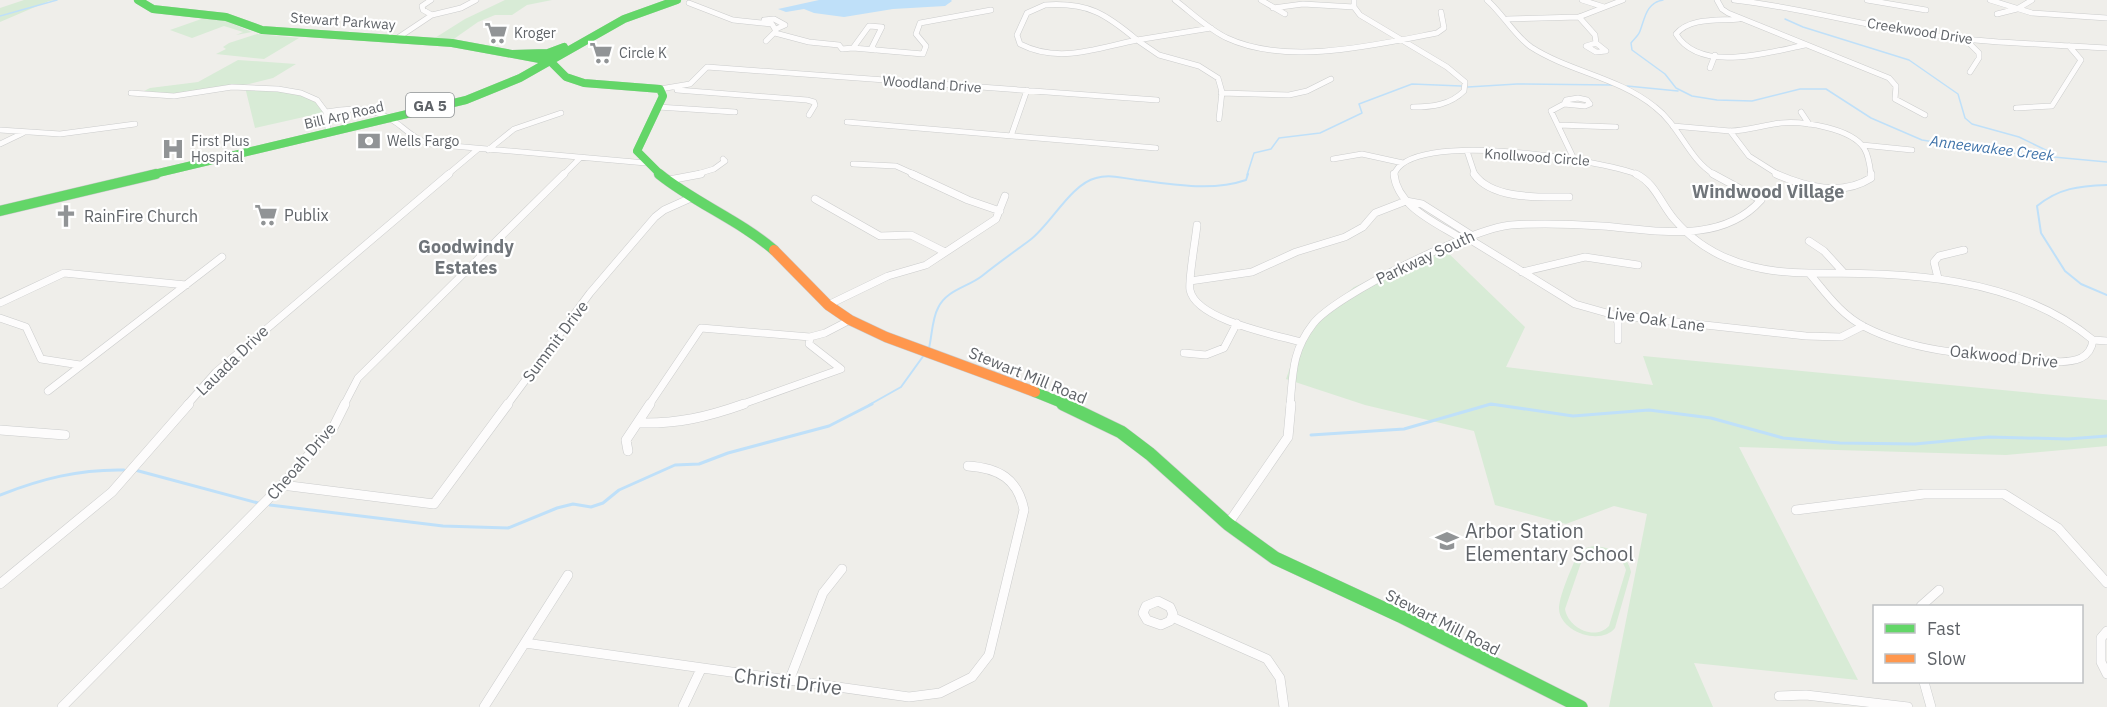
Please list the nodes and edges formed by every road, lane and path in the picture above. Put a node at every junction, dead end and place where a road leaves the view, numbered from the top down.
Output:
1 (138, 0) edge
2 (431, 0) edge
3 (476, 0) edge
4 (665, 0) edge
5 (1175, 0) edge
6 (1261, 0) edge
7 (1354, 0) edge
8 (1487, 0) edge
9 (1582, 0) edge
10 (1623, 0) edge
11 (1717, 0) edge
12 (1734, 0) edge
13 (1867, 0) edge
14 (1990, 0) edge
15 (2032, 0) edge
16 (680, 1) edge
17 (1354, 7) junction
18 (1604, 7) junction
19 (1273, 8) junction
20 (2017, 9) junction
21 (991, 10) dead end
22 (1926, 10) dead end
23 (1441, 12) dead end
24 (1285, 14) dead end
25 (1997, 14) dead end
26 (432, 15) junction
27 (1579, 16) junction
28 (1506, 17) junction
29 (2107, 18) edge
30 (1744, 19) junction
31 (760, 23) junction
32 (1211, 28) junction
33 (776, 31) junction
34 (396, 39) junction
35 (1965, 39) junction
36 (1402, 40) junction
37 (766, 41) dead end
38 (1136, 41) junction
39 (1596, 44) dead end
40 (1806, 45) junction
41 (2068, 45) junction
42 (1024, 47) junction
43 (853, 48) junction
44 (2107, 48) edge
45 (564, 49) junction
46 (875, 50) junction
47 (1015, 50) dead end
48 (516, 54) junction
49 (1714, 55) junction
50 (551, 64) junction
51 (1710, 68) dead end
52 (1970, 72) dead end
53 (522, 74) junction
54 (1331, 79) dead end
55 (660, 89) junction
56 (1027, 90) junction
57 (131, 93) dead end
58 (1221, 93) junction
59 (1157, 100) dead end
60 (1564, 104) dead end
61 (1413, 106) dead end
62 (658, 107) junction
63 (2016, 108) dead end
64 (326, 112) junction
65 (735, 112) dead end
66 (1801, 112) dead end
67 (561, 113) dead end
68 (809, 115) dead end
69 (1926, 115) dead end
70 (388, 117) junction
71 (1219, 118) dead end
72 (847, 122) dead end
73 (135, 124) dead end
74 (1558, 124) junction
75 (1809, 124) junction
76 (1616, 128) dead end
77 (1674, 128) junction
78 (328, 129) junction
79 (0, 130) edge
80 (1731, 131) junction
81 (24, 132) junction
82 (1011, 136) junction
83 (0, 144) edge
84 (1862, 145) junction
85 (1156, 148) dead end
86 (478, 149) junction
87 (488, 150) junction
88 (1912, 150) dead end
89 (1467, 151) junction
90 (580, 158) junction
91 (723, 159) dead end
92 (1333, 159) dead end
93 (1574, 159) junction
94 (1402, 163) junction
95 (646, 164) junction
96 (853, 164) dead end
97 (669, 180) junction
98 (1005, 196) dead end
99 (693, 197) junction
100 (815, 198) dead end
101 (1569, 198) dead end
102 (1406, 201) junction
103 (0, 208) edge
104 (1000, 210) junction
105 (1197, 225) dead end
106 (1689, 232) junction
107 (1466, 237) junction
108 (1809, 241) dead end
109 (1964, 250) dead end
110 (945, 252) junction
111 (222, 257) dead end
112 (1638, 265) dead end
113 (1522, 272) junction
114 (1808, 272) junction
115 (1844, 273) junction
116 (1938, 278) junction
117 (1190, 281) junction
118 (186, 285) junction
119 (0, 303) edge
120 (828, 305) junction
121 (1614, 315) junction
122 (0, 318) edge
123 (850, 320) junction
124 (1237, 323) junction
125 (1863, 326) junction
126 (810, 337) junction
127 (1618, 340) dead end
128 (2093, 340) junction
129 (2107, 341) edge
130 (1301, 342) junction
131 (1184, 353) dead end
132 (81, 365) junction
133 (48, 391) dead end
134 (638, 423) junction
135 (0, 430) edge
136 (65, 435) dead end
137 (628, 451) dead end
138 (968, 466) dead end
139 (282, 485) junction
140 (1796, 510) dead end
141 (1228, 524) junction
142 (842, 569) dead end
143 (568, 575) dead end
144 (2107, 583) edge
145 (0, 584) edge
146 (1939, 590) dead end
147 (1922, 605) edge
148 (1172, 617) dead end
149 (2107, 631) edge
150 (525, 643) junction
151 (701, 669) junction
152 (2107, 674) edge
153 (789, 681) junction
154 (1925, 683) edge
155 (1779, 696) dead end
156 (62, 707) edge
157 (484, 707) edge
158 (683, 707) edge
159 (1284, 707) edge
160 (1581, 707) edge
161 (1908, 707) edge
162 (1931, 707) edge

1 - 34 street, Stewart Parkway
2 - 26 street
3 - 26 street
4 - 45 street, Bill Arp Road / GA 5
5 - 32 street
6 - 19 street
7 - 17 street
8 - 28 street
9 - 18 street
10 - 18 street
11 - 30 street
12 - 35 street, Creekwood Drive
13 - 22 street
14 - 20 street
15 - 20 street
16 - 31 street
16 - 45 street, Bill Arp Road / GA 5
17 - 19 street
17 - 36 street
18 - 27 street
19 - 24 street
20 - 25 street
20 - 29 street
21 - 46 street
23 - 36 street
26 - 34 street
27 - 28 street
27 - 39 street
28 - 77 street
30 - 40 street
30 - 49 street
31 - 33 street
31 - 33 street
32 - 36 street
32 - 38 street
33 - 37 street
33 - 43 street
34 - 48 street, Stewart Parkway
35 - 41 street, Creekwood Drive
35 - 52 street
36 - 61 street
38 - 42 street
38 - 42 street
38 - 58 street
40 - 49 street
40 - 69 street
41 - 44 street, Creekwood Drive
41 - 63 street
42 - 47 street
43 - 46 street
43 - 46 street
45 - 48 street
45 - 50 street, Bill Arp Road / GA 5
48 - 50 street, Stewart Parkway
48 - 53 street
49 - 51 street
50 - 53 street, Bill Arp Road / GA 5
50 - 53 street
50 - 55 street
53 - 70 street, Bill Arp Road / GA 5
54 - 58 street
55 - 56 street, Woodland Drive
55 - 62 street
55 - 68 street
56 - 59 street, Woodland Drive
56 - 82 street
57 - 64 street
58 - 71 street
60 - 74 street
62 - 65 street
62 - 95 street
64 - 70 street
64 - 78 street
66 - 75 street
67 - 87 street
70 - 78 street, Bill Arp Road / GA 5
70 - 86 street
70 - 103 street, Bill Arp Road / GA 5
72 - 82 street
73 - 81 street
74 - 76 street
74 - 93 street
75 - 80 street
75 - 84 street
77 - 80 street
77 - 106 street, Parkway South
78 - 103 street, Bill Arp Road / GA 5
79 - 81 street
80 - 84 street
81 - 83 street
82 - 85 street
84 - 88 street
86 - 87 street
86 - 145 street, Lauada Drive
87 - 90 street
89 - 93 street, Knollwood Circle
89 - 94 street, Knollwood Circle
89 - 101 street
90 - 95 street
90 - 139 street, Cheoah Drive
91 - 97 street
92 - 94 street
93 - 106 street, Knollwood Circle
94 - 102 street
95 - 97 street, Stewart Mill Road
96 - 104 street
97 - 99 street, Stewart Mill Road
98 - 104 street
99 - 120 street, Stewart Mill Road
99 - 139 street, Summit Drive
100 - 110 street
102 - 107 street
102 - 117 street
104 - 110 street
105 - 117 street
106 - 107 street, Parkway South
106 - 114 street
107 - 113 street, Live Oak Lane
107 - 130 street, Parkway South
108 - 115 street
109 - 116 street
110 - 120 street
111 - 118 street
112 - 113 street
113 - 121 street, Live Oak Lane
114 - 115 street
114 - 125 street, Oakwood Drive
115 - 116 street
116 - 128 street
117 - 124 street
118 - 119 street
118 - 132 street
120 - 123 street, Stewart Mill Road
121 - 125 street, Live Oak Lane
121 - 127 street
122 - 132 street
123 - 126 street
123 - 141 street, Stewart Mill Road
124 - 130 street
124 - 131 street
125 - 128 street, Oakwood Drive
126 - 134 street
126 - 134 street
128 - 129 street
130 - 141 street, Parkway South
132 - 133 street
134 - 137 street
135 - 136 street
138 - 153 street, Christi Drive
139 - 156 street, Cheoah Drive
140 - 144 street
141 - 160 street, Stewart Mill Road
142 - 153 street
143 - 150 street
146 - 147 street
148 - 159 street
149 - 152 street
150 - 151 street, Christi Drive
150 - 157 street
151 - 153 street, Christi Drive
151 - 158 street
154 - 162 street
155 - 161 street

